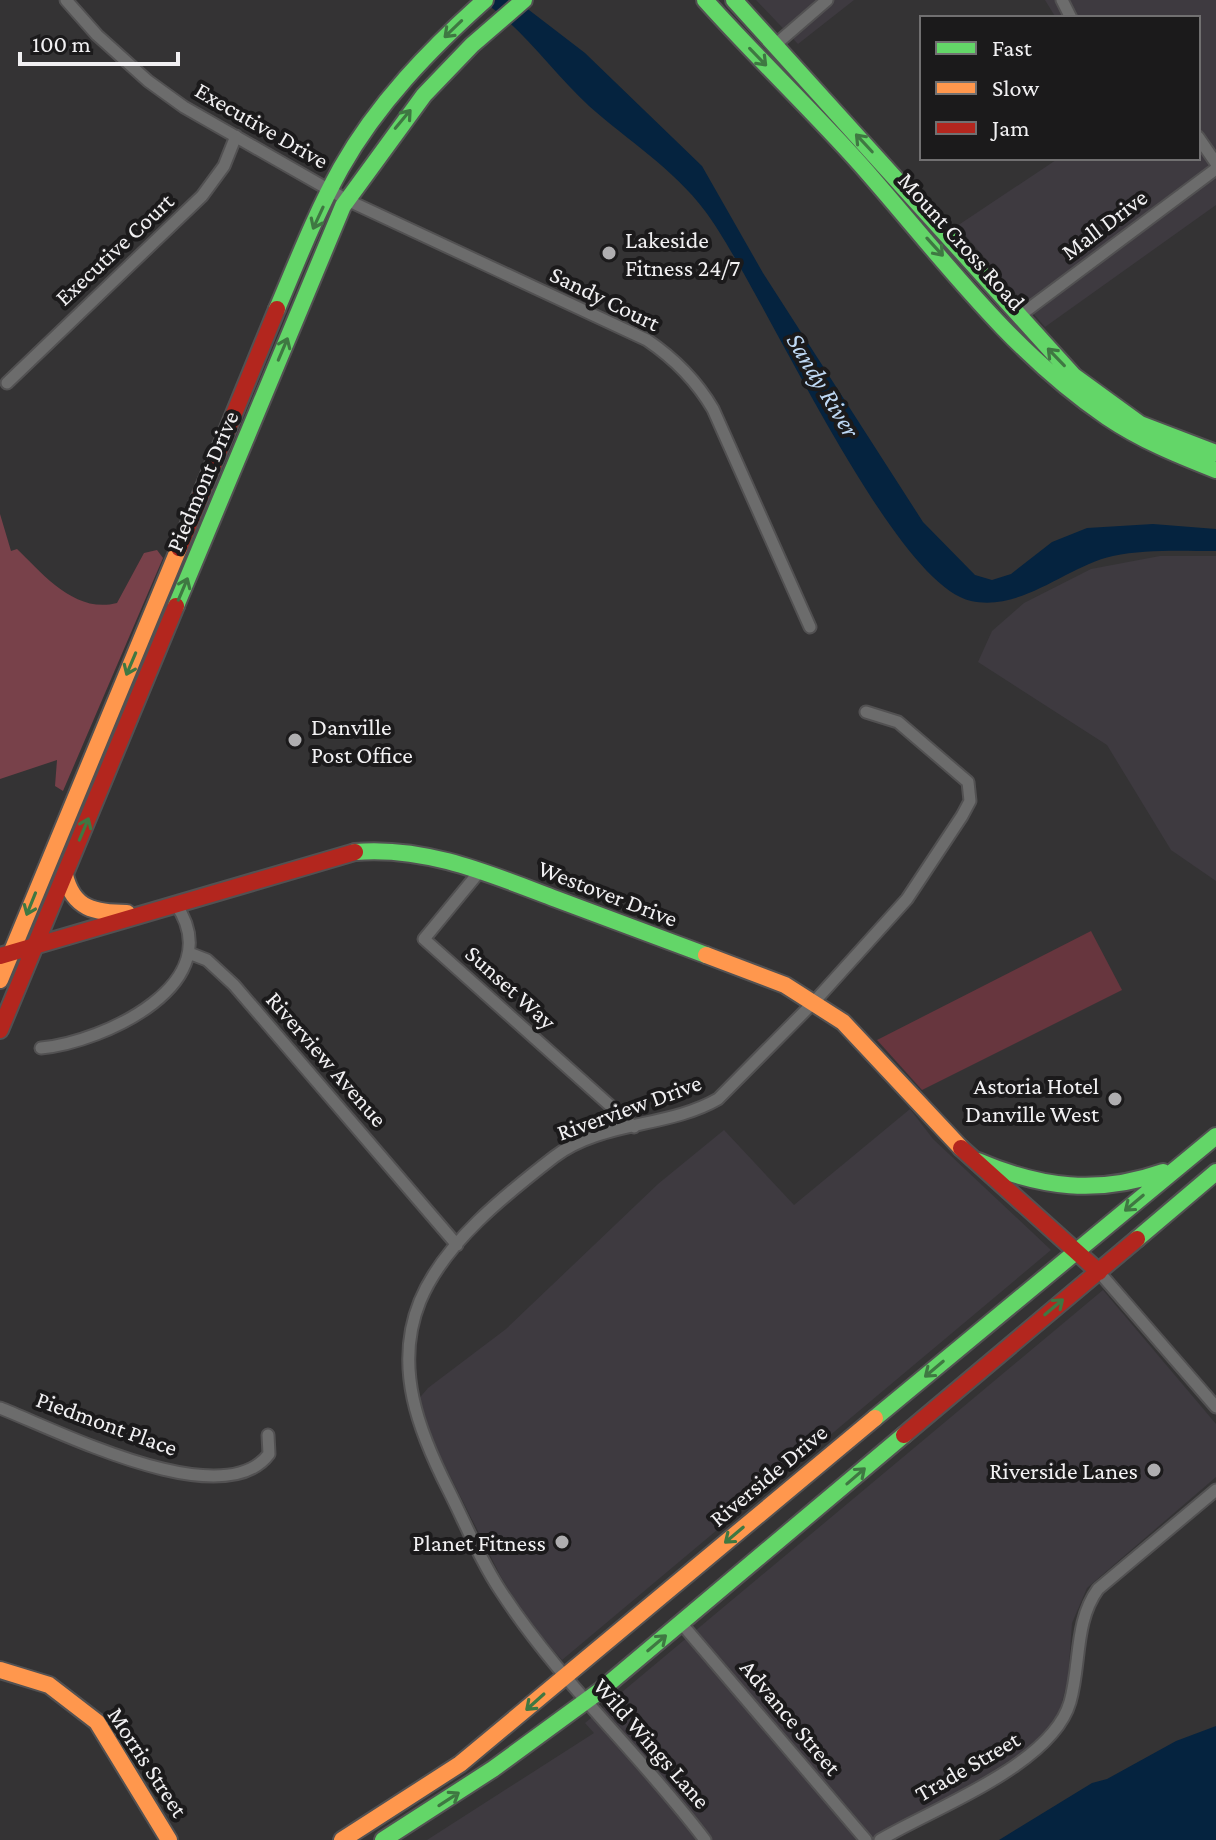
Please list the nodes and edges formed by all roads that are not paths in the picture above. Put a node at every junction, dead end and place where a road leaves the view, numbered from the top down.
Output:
1 (66, 0) edge
2 (485, 0) edge
3 (524, 0) edge
4 (705, 0) edge
5 (734, 0) edge
6 (827, 0) edge
7 (775, 45) junction
8 (236, 136) junction
9 (1200, 140) edge
10 (1216, 166) edge
11 (331, 190) junction
12 (347, 200) junction
13 (1019, 316) junction
14 (7, 383) dead end
15 (1216, 453) edge
16 (1216, 470) edge
17 (810, 627) dead end
18 (866, 712) dead end
19 (480, 871) junction
20 (65, 875) junction
21 (175, 903) junction
22 (145, 913) junction
23 (35, 946) junction
24 (189, 953) junction
25 (6, 955) edge
26 (0, 980) edge
27 (814, 1002) junction
28 (0, 1030) edge
29 (41, 1048) dead end
30 (634, 1127) junction
31 (1216, 1136) edge
32 (978, 1161) junction
33 (1181, 1165) junction
34 (1216, 1172) edge
35 (457, 1245) junction
36 (1075, 1252) junction
37 (1099, 1272) junction
38 (1216, 1407) edge
39 (0, 1408) edge
40 (268, 1435) dead end
41 (1216, 1490) edge
42 (681, 1623) junction
43 (0, 1670) edge
44 (565, 1675) junction
45 (586, 1701) junction
46 (169, 1840) edge
47 (342, 1840) edge
48 (383, 1840) edge
49 (705, 1840) edge
50 (866, 1840) edge
51 (880, 1840) edge

1 - 8 street, Executive Drive
2 -> 11 main road, Piedmont Drive
12 -> 3 main road, Piedmont Drive
4 -> 16 main road, Mount Cross Road
5 - 7 main road, Mount Cross Road
6 - 7 street
13 -> 7 main road, Mount Cross Road
8 - 11 street, Executive Drive
8 - 14 street, Executive Court
9 - 10 street
10 - 13 street, Mall Drive
11 - 12 street, Sandy Court
11 -> 25 main road, Piedmont Drive
12 - 17 street, Sandy Court
20 -> 12 main road, Piedmont Drive
15 -> 13 main road, Mount Cross Road
18 - 27 street, Riverview Drive
19 - 21 main road, Westover Drive
19 - 27 main road, Westover Drive
19 - 30 street, Sunset Way
20 - 22 main road
20 - 23 main road, Piedmont Drive
21 - 22 main road, Westover Drive
21 - 24 street
22 - 23 main road, Westover Drive
23 - 25 main road, Westover Drive
23 - 28 main road, Piedmont Drive
24 - 29 street
24 - 35 street, Riverview Avenue
25 - 26 main road, Piedmont Drive
27 - 30 street, Riverview Drive
27 - 32 main road, Westover Drive
30 - 35 street, Riverview Drive
31 - 33 main road, Riverside Drive
32 - 33 main road
32 - 36 main road, Westover Drive
33 -> 36 main road, Riverside Drive
34 - 37 main road
35 - 44 street, Riverview Drive
36 - 37 main road, Westover Drive
36 -> 44 main road, Riverside Drive
37 - 38 street
42 -> 37 main road
39 - 40 street, Piedmont Place
41 - 51 street, Trade Street
45 -> 42 main road
42 - 50 street, Advance Street
43 - 46 main road, Morris Street
44 - 45 street, Wild Wings Lane
44 -> 47 main road, Riverside Drive
48 -> 45 main road
45 - 49 street, Wild Wings Lane

